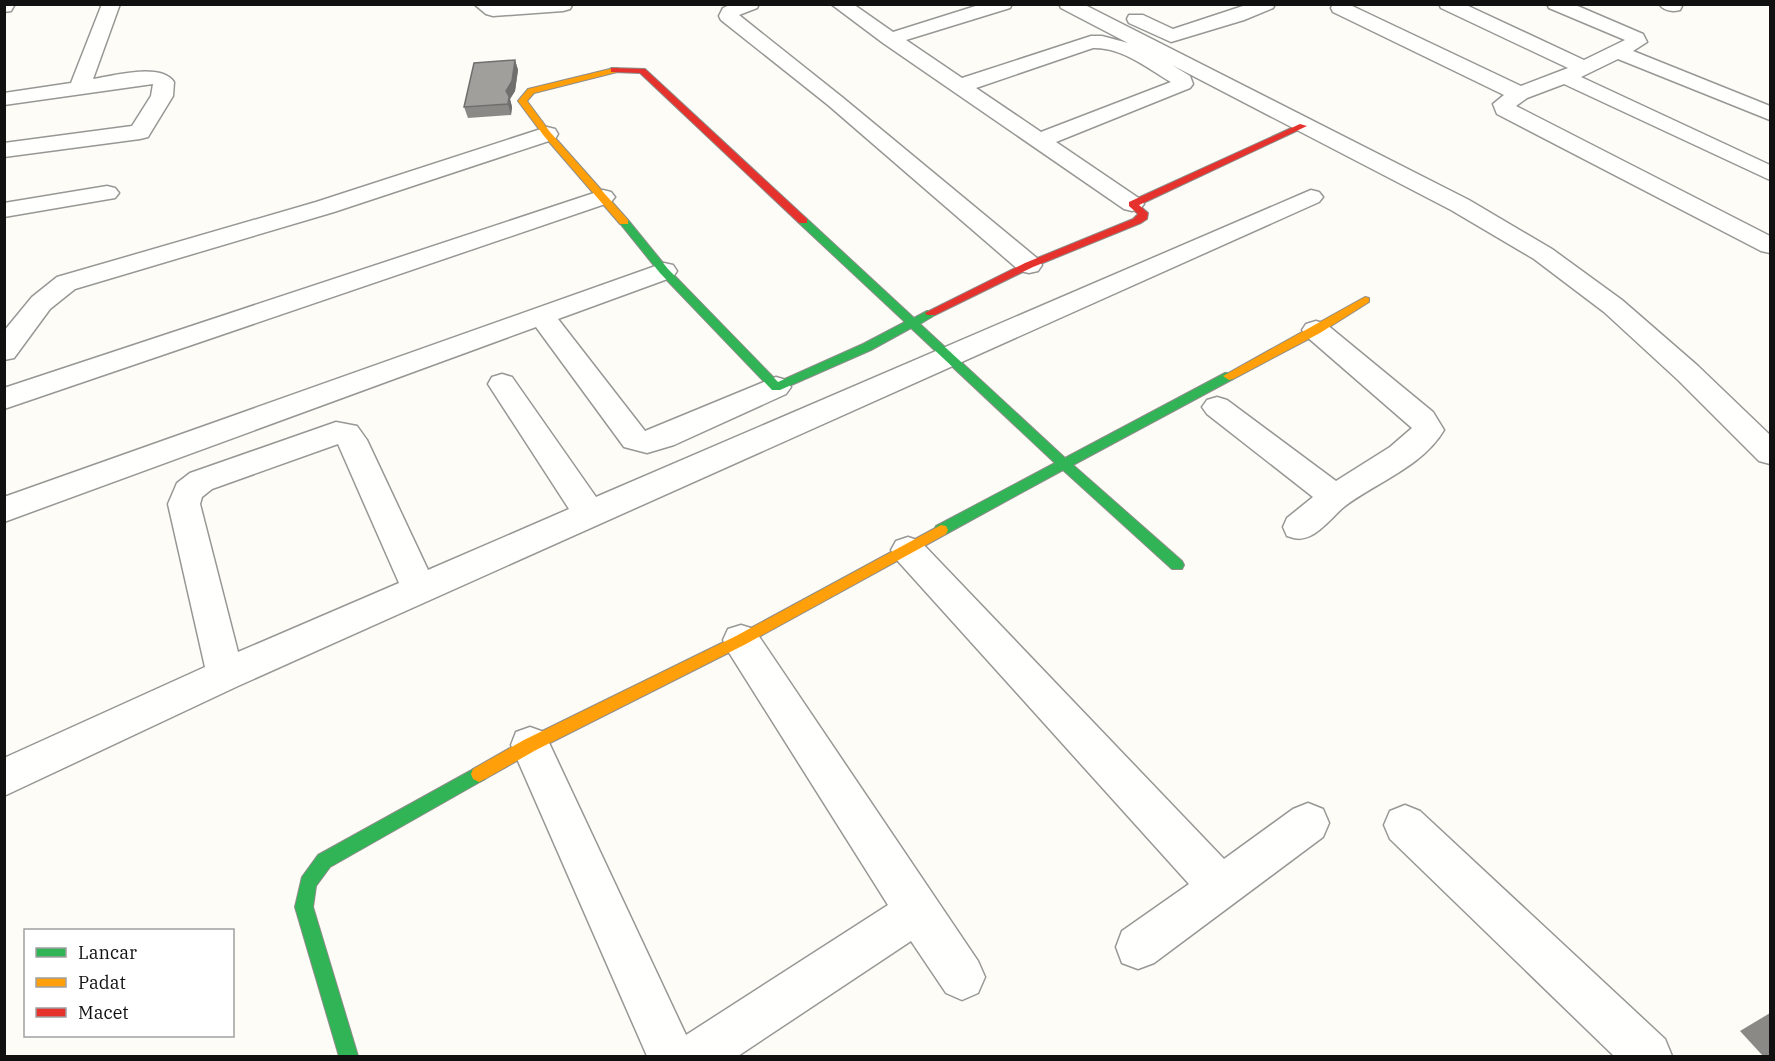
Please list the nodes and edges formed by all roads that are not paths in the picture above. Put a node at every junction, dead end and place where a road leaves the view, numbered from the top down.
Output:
1 (111, 4) edge
2 (483, 4) edge
3 (750, 4) edge
4 (840, 4) edge
5 (1003, 4) edge
6 (1068, 4) edge
7 (1109, 4) edge
8 (1216, 4) edge
9 (1266, 4) edge
10 (1448, 4) edge
11 (1556, 4) edge
12 (563, 5) edge
13 (1340, 8) dead end
14 (1237, 16) junction
15 (890, 39) junction
16 (1617, 52) junction
17 (1574, 72) junction
18 (960, 86) junction
19 (79, 88) junction
20 (1520, 94) junction
21 (4, 99) edge
22 (1770, 114) edge
23 (1304, 126) junction
24 (547, 134) junction
25 (1040, 140) junction
26 (4, 150) edge
27 (1770, 173) edge
28 (107, 193) dead end
29 (603, 197) junction
30 (1311, 197) dead end
31 (1132, 204) junction
32 (4, 210) edge
33 (1770, 246) edge
34 (1029, 266) junction
35 (664, 271) junction
36 (1365, 300) dead end
37 (541, 315) junction
38 (912, 323) junction
39 (1316, 330) junction
40 (4, 351) edge
41 (950, 358) junction
42 (502, 384) dead end
43 (776, 387) junction
44 (4, 399) edge
45 (1217, 407) dead end
46 (1770, 453) edge
47 (1063, 463) junction
48 (1335, 497) junction
49 (4, 510) edge
50 (591, 514) junction
51 (1299, 526) dead end
52 (909, 550) junction
53 (1177, 565) dead end
54 (420, 591) junction
55 (741, 640) junction
56 (225, 675) junction
57 (530, 745) junction
58 (4, 778) edge
59 (1308, 823) dead end
60 (1405, 825) dead end
61 (1221, 887) junction
62 (916, 912) junction
63 (1138, 948) dead end
64 (962, 977) dead end
65 (348, 1056) edge
66 (671, 1056) edge
67 (697, 1056) edge
68 (1648, 1056) edge

1 - 19 street
2 - 12 street
3 - 34 street
4 - 15 street
5 - 15 street
6 - 23 street
7 - 14 street
8 - 14 street
9 - 14 street
10 - 17 street
11 - 16 street
13 - 20 street
15 - 18 street
16 - 17 street
16 - 22 street
17 - 20 street
17 - 27 street
18 - 25 street
18 - 25 street
19 - 21 street
19 - 26 street
20 - 33 street
23 - 31 street
23 - 46 street
24 - 29 street
24 - 38 street
24 - 40 street
25 - 31 street
28 - 32 street
29 - 35 street
29 - 44 street
30 - 41 street
31 - 34 street
34 - 38 street
35 - 37 street
35 - 43 street
36 - 39 street
37 - 43 street
37 - 49 street
38 - 41 street
38 - 43 street
39 - 47 street
39 - 48 street
41 - 47 street
41 - 50 street
42 - 50 street
45 - 48 street
47 - 52 street
47 - 53 street
48 - 51 street
50 - 54 street
52 - 55 street
52 - 61 street
54 - 56 street
54 - 56 street
55 - 57 street
55 - 62 street
56 - 58 street
57 - 65 street
57 - 66 street
59 - 61 street
60 - 68 street
61 - 63 street
62 - 64 street
62 - 67 street

